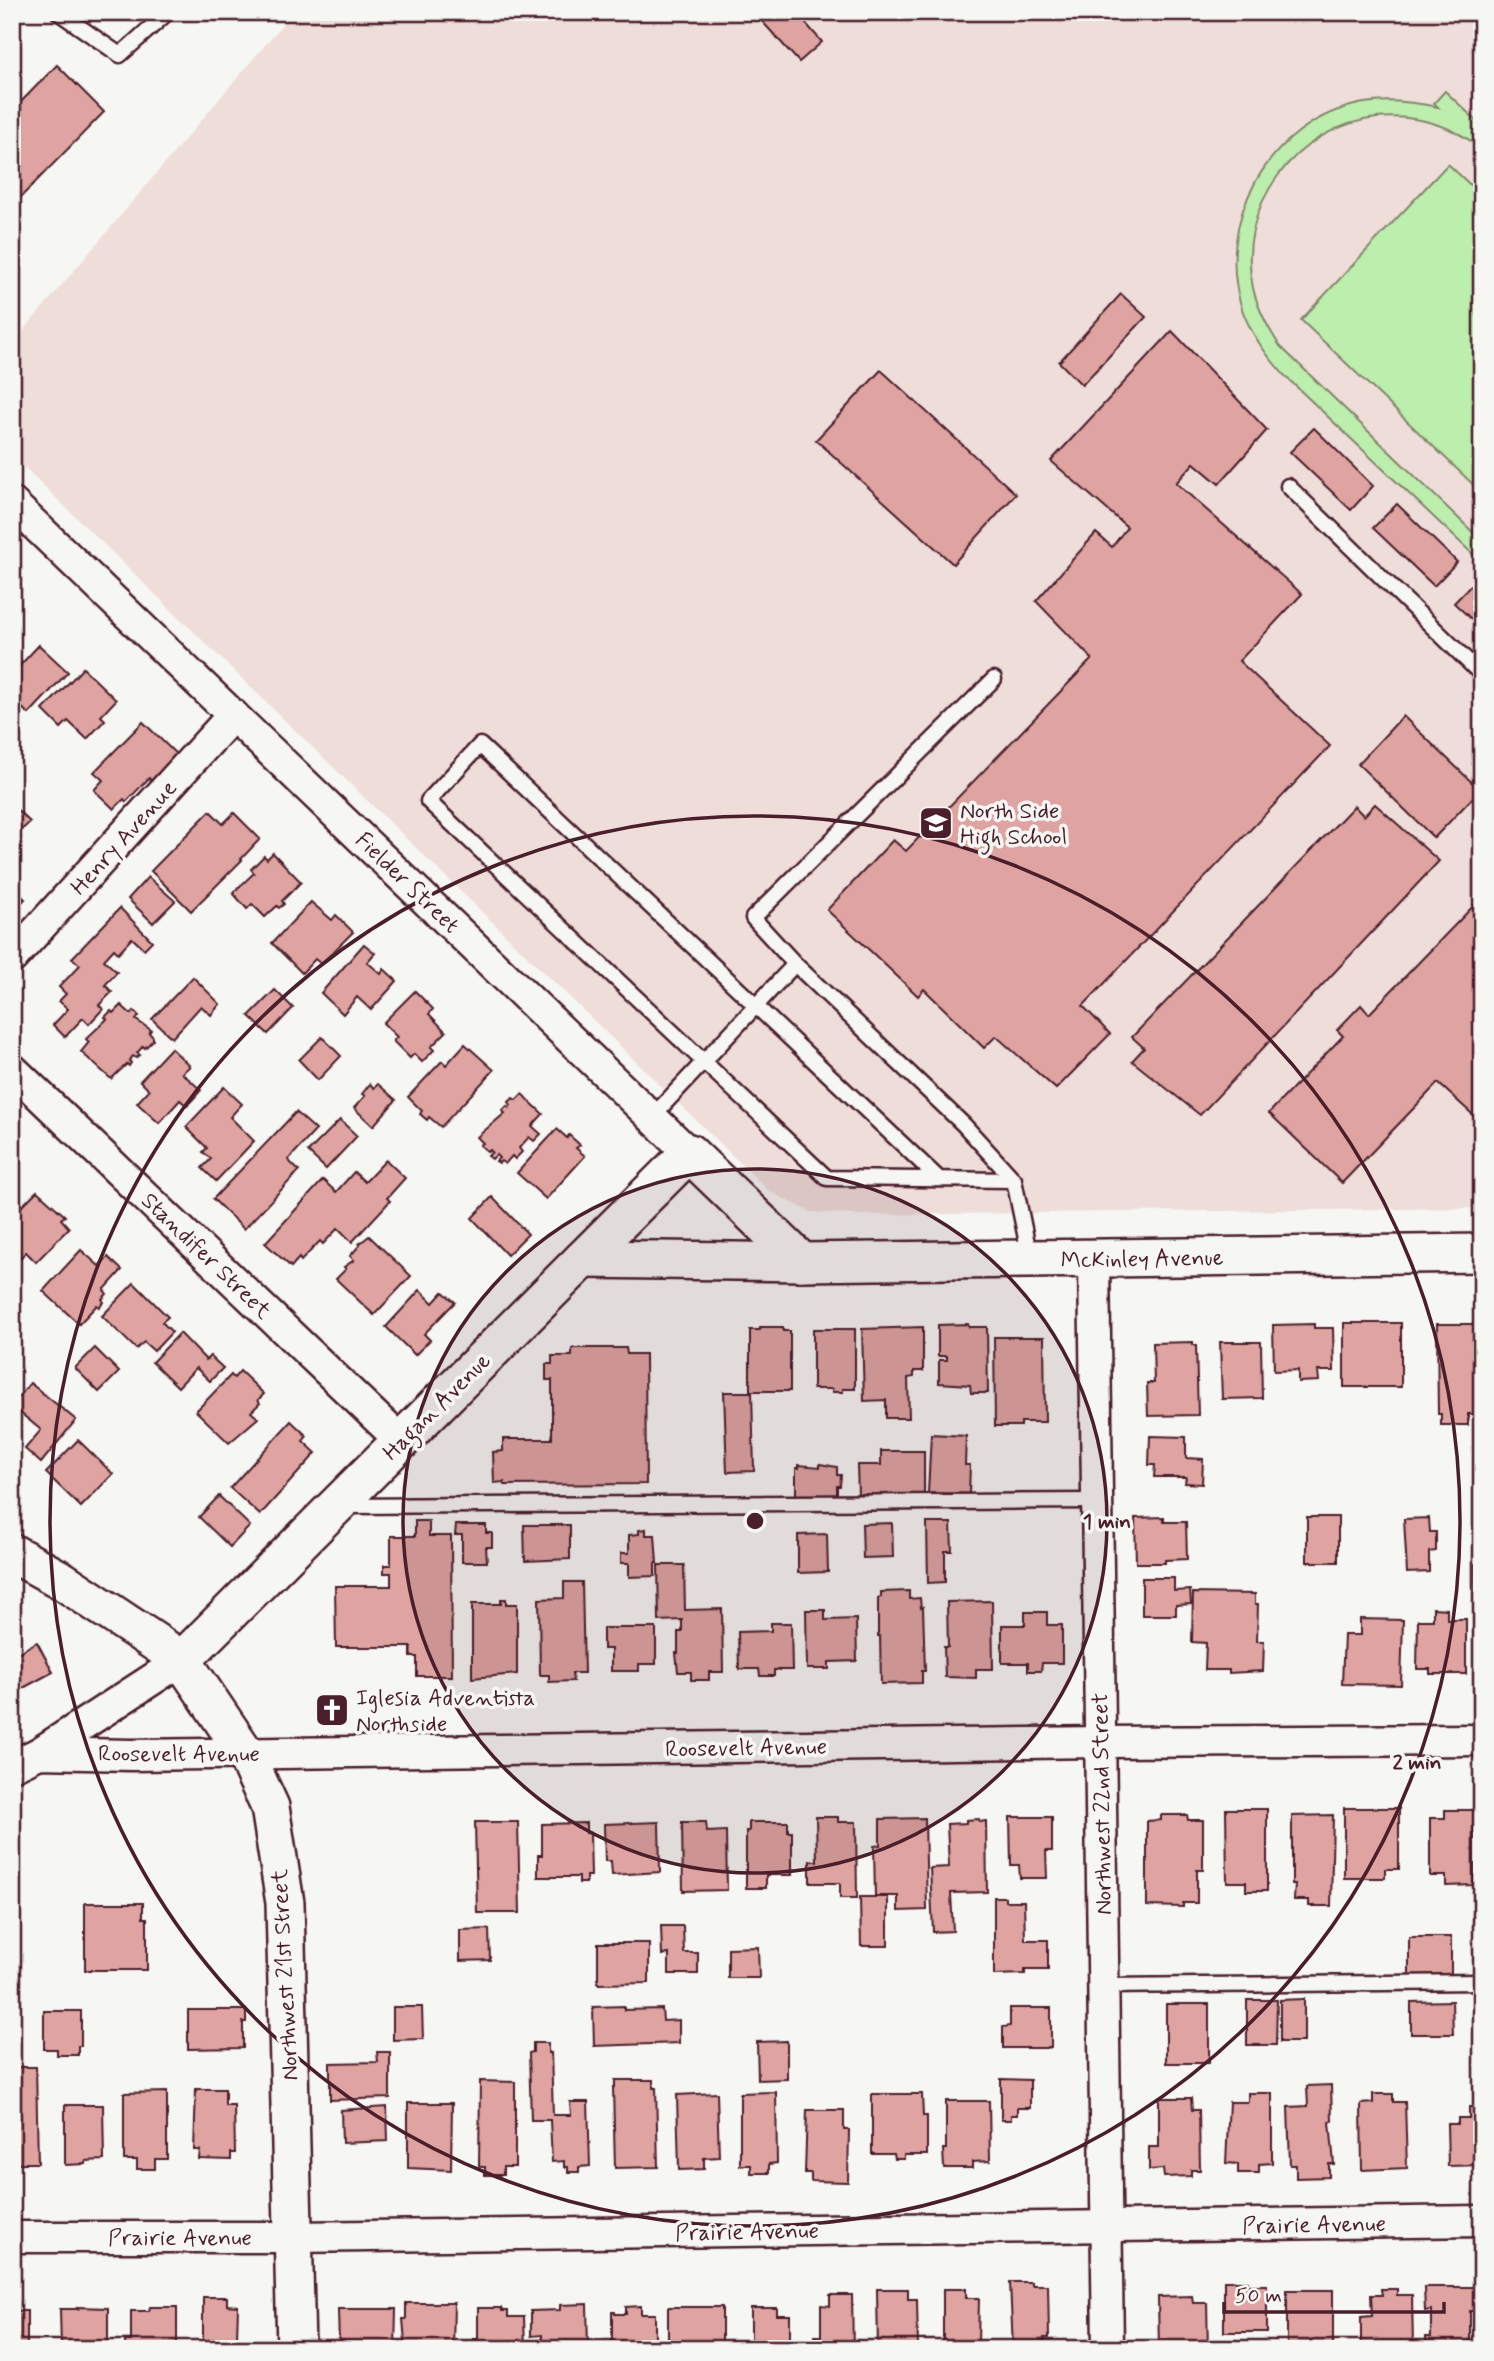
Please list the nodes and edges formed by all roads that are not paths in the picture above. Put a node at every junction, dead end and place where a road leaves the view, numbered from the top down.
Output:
1 (58, 12) edge
2 (168, 12) edge
3 (1288, 486) dead end
4 (12, 503) edge
5 (1482, 675) edge
6 (994, 680) dead end
7 (233, 715) junction
8 (12, 958) edge
9 (794, 964) junction
10 (755, 1006) junction
11 (704, 1061) junction
12 (12, 1069) edge
13 (652, 1117) junction
14 (689, 1153) junction
15 (939, 1179) junction
16 (1014, 1180) junction
17 (1482, 1253) edge
18 (583, 1259) junction
19 (1030, 1259) junction
20 (1094, 1259) junction
21 (802, 1262) junction
22 (401, 1441) junction
23 (1097, 1501) junction
24 (336, 1506) junction
25 (12, 1553) edge
26 (183, 1660) junction
27 (1482, 1740) edge
28 (1100, 1742) junction
29 (40, 1753) junction
30 (245, 1753) junction
31 (12, 1766) edge
32 (1482, 1982) edge
33 (1103, 1986) junction
34 (1482, 2221) edge
35 (1106, 2227) junction
36 (295, 2236) junction
37 (12, 2237) edge
38 (296, 2349) edge
39 (1108, 2349) edge

1 - 2 lane
3 - 5 lane
4 - 7 street, Fielder Street
6 - 9 lane
7 - 8 street, Henry Avenue
7 - 13 street, Fielder Street
9 - 10 lane
9 - 16 lane
10 - 11 lane
10 - 11 lane
10 - 15 lane
11 - 13 lane
11 - 15 lane
12 - 22 street, Standifer Street
13 - 14 street, Fielder Street
14 - 18 street, Hagan Avenue
14 - 21 street, Fielder Street
15 - 16 lane
16 - 19 lane
17 - 20 street, McKinley Avenue
18 - 21 street, McKinley Avenue
18 - 22 street, Hagan Avenue
19 - 20 street, McKinley Avenue
19 - 21 street, McKinley Avenue
20 - 23 street, Northwest 22nd Street
22 - 24 street, Hagan Avenue
23 - 24 lane
23 - 28 street, Northwest 22nd Street
24 - 26 street, Hagan Avenue
25 - 26 street, Northwest 21st Street
26 - 29 street
26 - 30 street, Northwest 21st Street
27 - 28 street, Roosevelt Avenue
28 - 30 street, Roosevelt Avenue
28 - 33 street, Northwest 22nd Street
29 - 30 street, Roosevelt Avenue
29 - 31 street, Roosevelt Avenue
30 - 36 street, Northwest 21st Street
32 - 33 lane
33 - 35 street, Northwest 22nd Street
34 - 35 street, Prairie Avenue
35 - 36 street, Prairie Avenue
35 - 39 street, Northwest 22nd Street
36 - 37 street, Prairie Avenue
36 - 38 street, Northwest 21st Street

